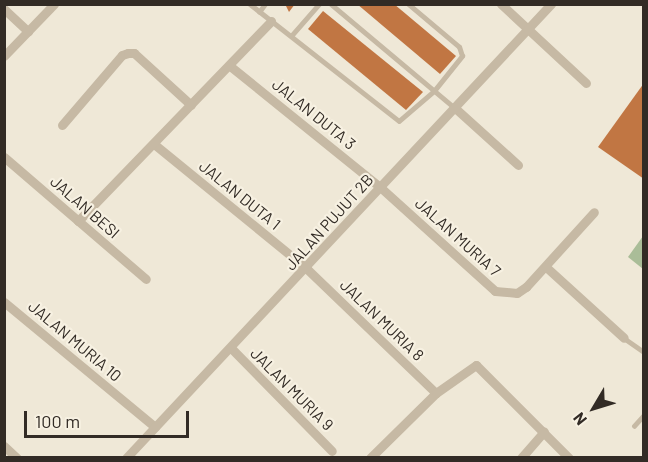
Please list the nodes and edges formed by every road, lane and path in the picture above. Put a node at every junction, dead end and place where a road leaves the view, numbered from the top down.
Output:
1 (54, 4) edge
2 (250, 4) edge
3 (265, 4) edge
4 (319, 4) edge
5 (331, 4) edge
6 (408, 4) edge
7 (501, 4) edge
8 (551, 4) edge
9 (4, 9) edge
10 (259, 12) junction
11 (271, 21) junction
12 (530, 27) junction
13 (28, 31) junction
14 (292, 35) junction
15 (4, 56) edge
16 (230, 66) junction
17 (586, 83) dead end
18 (434, 91) junction
19 (191, 105) junction
20 (455, 108) junction
21 (62, 125) dead end
22 (154, 144) junction
23 (4, 157) edge
24 (518, 165) dead end
25 (380, 187) junction
26 (594, 212) dead end
27 (78, 221) junction
28 (546, 267) junction
29 (307, 269) junction
30 (146, 279) dead end
31 (4, 302) edge
32 (624, 338) joint
33 (231, 348) junction
34 (644, 352) edge
35 (436, 393) junction
36 (644, 415) edge
37 (634, 426) dead end
38 (155, 427) junction
39 (543, 432) junction
40 (4, 446) edge
41 (332, 451) dead end
42 (17, 458) edge
43 (126, 458) edge
44 (370, 458) edge
45 (520, 458) edge
46 (570, 458) edge

1 - 13 street
2 - 10 lane
3 - 10 lane
4 - 14 lane
5 - 18 lane
6 - 18 lane
7 - 12 street
8 - 12 street, JALAN PUJUT 2B
9 - 13 street
10 - 11 lane
11 - 14 lane
11 - 16 street
12 - 17 street
12 - 20 street, JALAN PUJUT 2B
13 - 15 street
14 - 18 lane
16 - 19 street
16 - 25 street, JALAN DUTA 3
18 - 20 lane
19 - 21 street
19 - 22 street
20 - 24 street
20 - 25 street, JALAN PUJUT 2B
22 - 27 street
22 - 29 street, JALAN DUTA 1
23 - 27 street, JALAN BESI
25 - 28 street, JALAN MURIA 7
25 - 29 street, JALAN PUJUT 2B
26 - 28 street, JALAN MURIA 7
27 - 30 street, JALAN BESI
28 - 32 street
29 - 33 street, JALAN PUJUT 2B
29 - 35 street, JALAN MURIA 8
31 - 38 street, JALAN MURIA 10
32 - 34 lane
33 - 38 street, JALAN PUJUT 2B
33 - 41 street, JALAN MURIA 9
35 - 39 street
35 - 44 street
36 - 37 lane
38 - 43 street, JALAN PUJUT 2B
39 - 45 street
39 - 46 street
40 - 42 street

